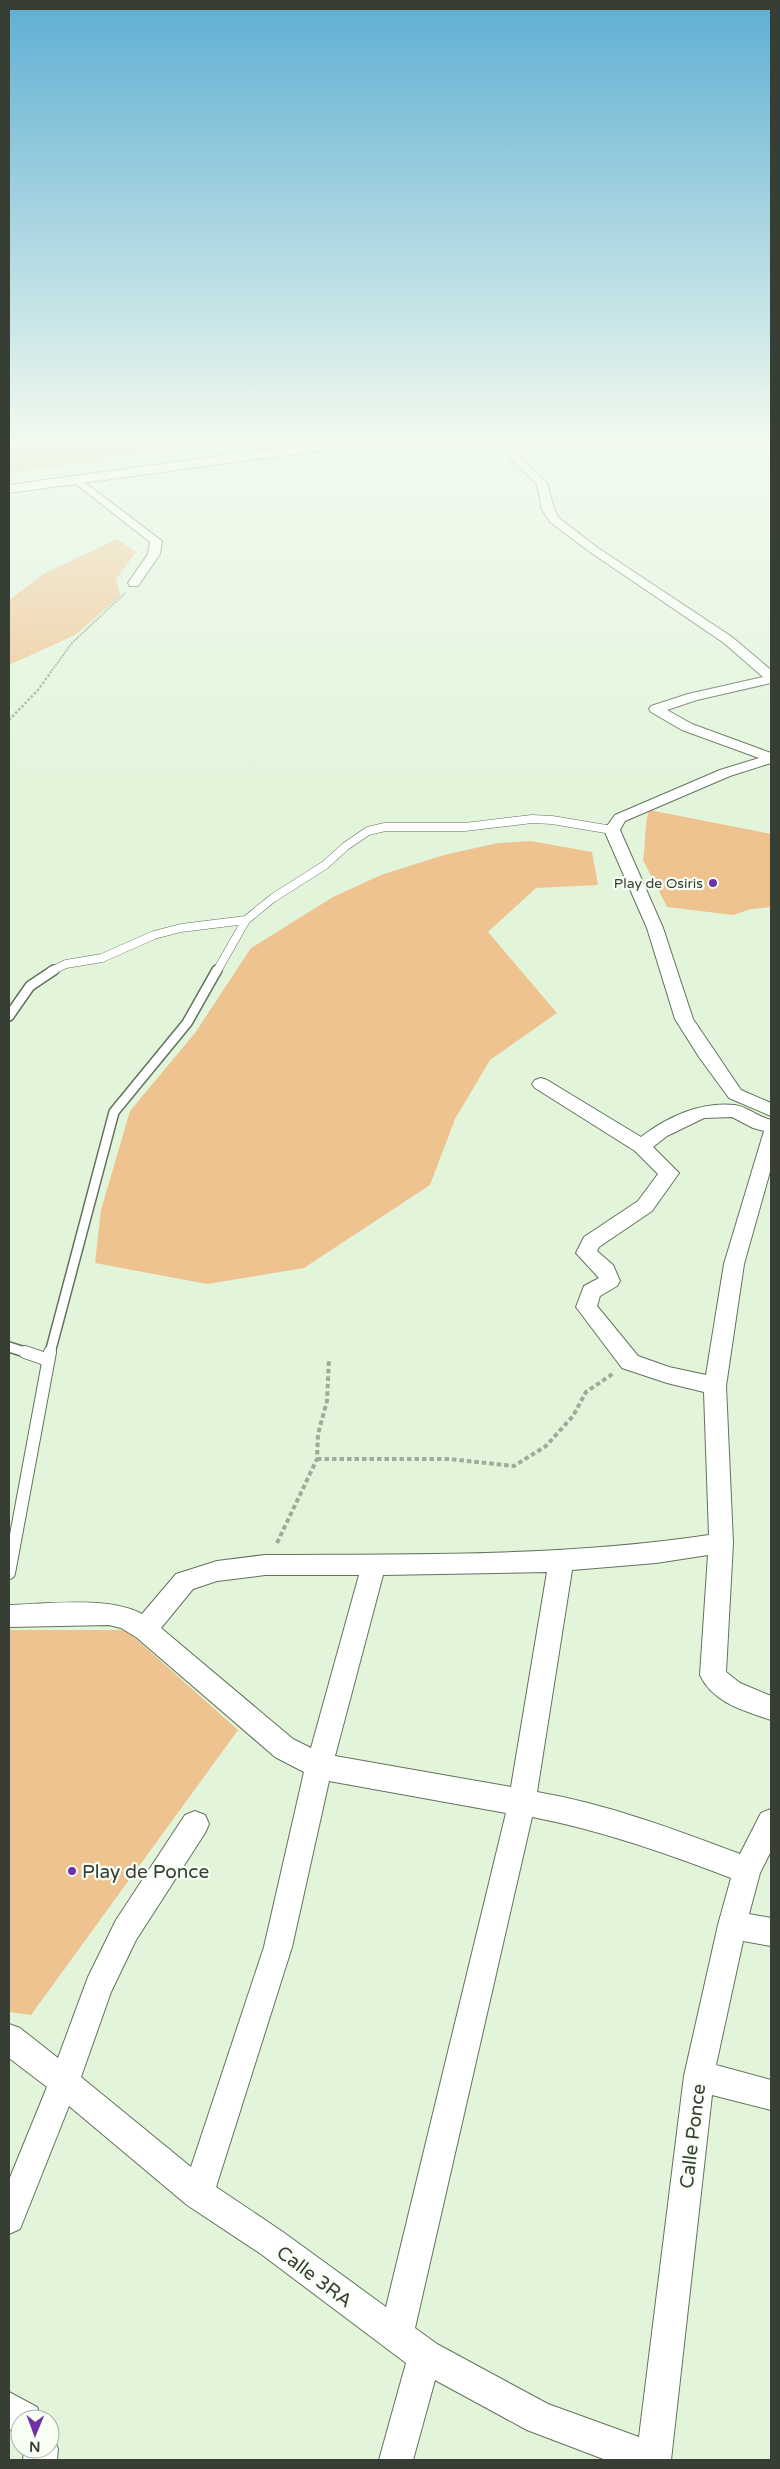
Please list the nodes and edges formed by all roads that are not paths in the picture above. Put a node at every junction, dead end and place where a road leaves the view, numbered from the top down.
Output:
1 (154, 554) edge
2 (600, 554) edge
3 (134, 583) road end
4 (771, 678) edge
5 (771, 758) edge
6 (612, 830) junction
7 (246, 920) junction
8 (9, 1016) edge
9 (541, 1084) dead end
10 (771, 1110) edge
11 (771, 1126) edge
12 (771, 1135) edge
13 (642, 1146) junction
14 (9, 1346) edge
15 (48, 1360) junction
16 (715, 1386) junction
17 (721, 1543) junction
18 (561, 1560) junction
19 (374, 1564) junction
20 (9, 1573) edge
21 (9, 1616) edge
22 (145, 1629) junction
23 (771, 1708) edge
24 (320, 1766) junction
25 (522, 1801) junction
26 (771, 1822) edge
27 (195, 1824) dead end
28 (747, 1870) junction
29 (732, 1925) junction
30 (771, 1932) edge
31 (9, 2039) edge
32 (699, 2076) junction
33 (64, 2082) junction
34 (771, 2095) edge
35 (198, 2194) junction
36 (9, 2218) edge
37 (396, 2336) junction
38 (425, 2356) junction
39 (396, 2460) edge
40 (654, 2460) edge

1 - 3 street
2 - 4 street
4 - 5 street
5 - 6 street
6 - 7 lane
6 - 10 street
7 - 8 lane
7 - 15 lane
9 - 13 street
11 - 13 street
12 - 16 street
13 - 16 street
14 - 15 lane
15 - 20 lane
16 - 17 street
17 - 18 street
17 - 23 street
18 - 19 street
18 - 25 street
19 - 22 street
19 - 24 street
21 - 22 street
22 - 24 street
24 - 25 street
24 - 35 street
25 - 28 street
25 - 37 street
26 - 28 street, Calle Ponce
27 - 33 street
28 - 29 street, Calle Ponce
29 - 30 street
29 - 32 street, Calle Ponce
31 - 33 street, Calle 3RA
32 - 34 street
32 - 40 street, Calle Ponce
33 - 35 street, Calle 3RA
33 - 36 street
35 - 37 street, Calle 3RA
37 - 38 street, Calle 3RA
38 - 39 street
38 - 40 street, Calle 3RA

